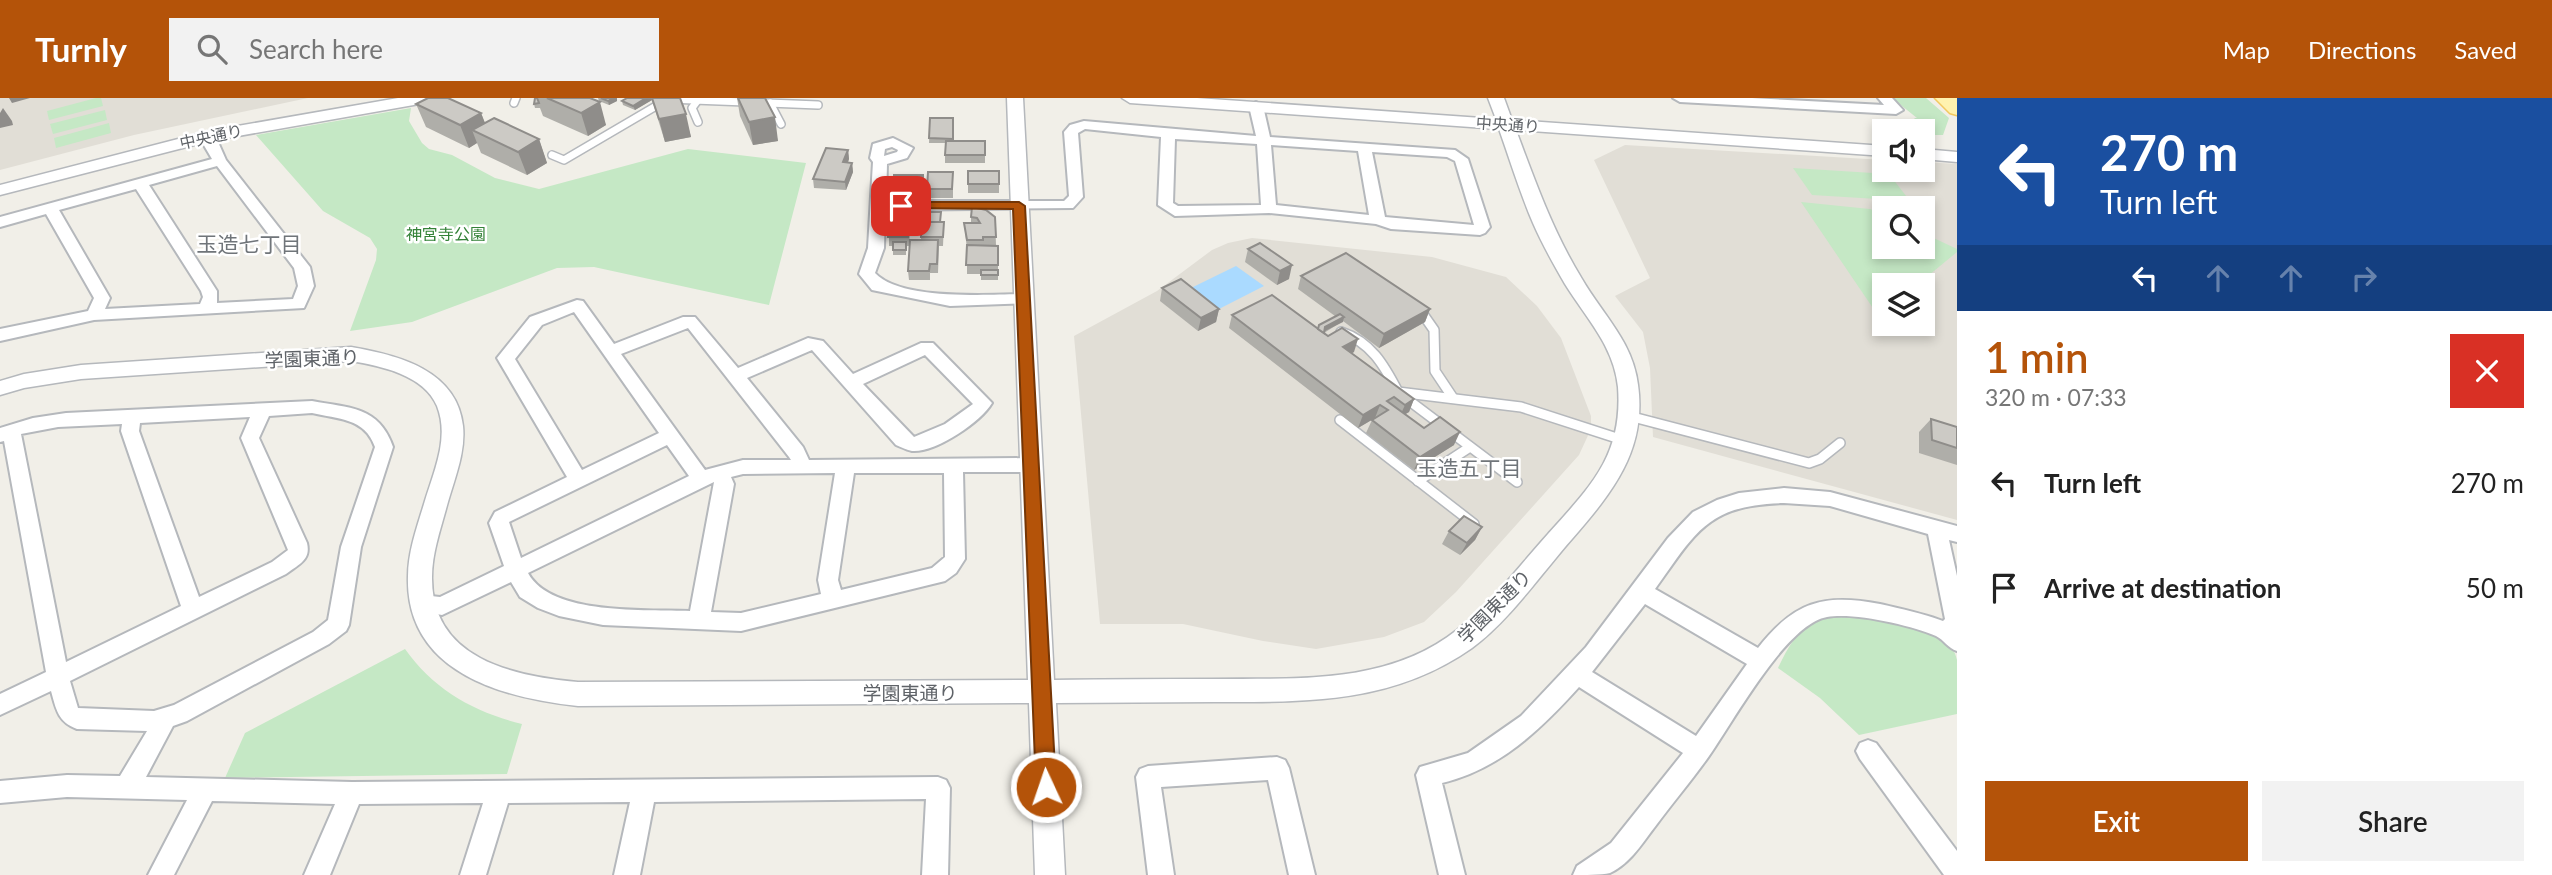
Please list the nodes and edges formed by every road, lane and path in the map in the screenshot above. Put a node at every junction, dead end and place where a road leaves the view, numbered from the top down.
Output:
1 (365, 98) edge
2 (425, 98) edge
3 (1014, 98) edge
4 (1130, 98) edge
5 (1275, 98) edge
6 (1496, 98) edge
7 (1680, 98) edge
8 (1885, 98) edge
9 (1945, 98) edge
10 (698, 100) junction
11 (1256, 102) edge
12 (770, 103) junction
13 (818, 105) dead end
14 (1957, 109) edge
15 (1502, 119) junction
16 (611, 121) dead end
17 (698, 122) dead end
18 (781, 124) dead end
19 (622, 126) junction
20 (1168, 134) junction
21 (209, 136) junction
22 (1872, 140) edge
23 (1264, 141) junction
24 (1935, 145) edge
25 (1957, 146) edge
26 (1364, 148) junction
27 (1872, 150) edge
28 (552, 155) dead end
29 (1935, 155) edge
30 (1957, 157) edge
31 (220, 161) junction
32 (880, 162) dead end
33 (0, 180) edge
34 (140, 183) junction
35 (0, 190) edge
36 (876, 206) junction
37 (1019, 206) junction
38 (50, 208) junction
39 (1269, 209) junction
40 (1378, 220) junction
41 (0, 222) edge
42 (1022, 299) junction
43 (1408, 301) edge
44 (207, 309) junction
45 (94, 315) junction
46 (1332, 333) edge
47 (0, 335) edge
48 (611, 352) junction
49 (735, 376) junction
50 (1376, 379) edge
51 (852, 382) junction
52 (0, 388) edge
53 (1398, 392) junction
54 (1453, 398) junction
55 (262, 410) junction
56 (1629, 416) junction
57 (132, 417) junction
58 (1340, 419) dead end
59 (5, 433) edge
60 (670, 436) junction
61 (1626, 441) junction
62 (1840, 443) dead end
63 (915, 444) junction
64 (1470, 447) junction
65 (912, 465) junction
66 (1030, 465) junction
67 (800, 466) junction
68 (846, 466) junction
69 (953, 466) junction
70 (720, 471) junction
71 (701, 478) junction
72 (578, 480) junction
73 (1418, 481) junction
74 (1517, 482) dead end
75 (1477, 527) edge
76 (1947, 532) edge
77 (515, 569) junction
78 (1642, 592) junction
79 (833, 600) junction
80 (422, 604) junction
81 (193, 610) junction
82 (699, 621) junction
83 (1951, 637) edge
84 (1761, 661) junction
85 (1576, 673) junction
86 (58, 678) junction
87 (1041, 691) junction
88 (0, 705) edge
89 (164, 719) junction
90 (1699, 751) junction
91 (1868, 751) dead end
92 (127, 787) junction
93 (205, 790) junction
94 (644, 790) junction
95 (0, 792) edge
96 (499, 792) junction
97 (352, 793) junction
98 (1951, 872) edge
99 (161, 875) edge
100 (317, 875) edge
101 (473, 875) edge
102 (627, 875) edge
103 (935, 875) edge
104 (1050, 875) edge
105 (1161, 875) edge
106 (1302, 875) edge
107 (1452, 875) edge
108 (1586, 875) edge

1 - 33 street, 中央通り
2 - 21 street, 中央通り
3 - 37 street
4 - 11 street, 中央通り
5 - 15 street, 中央通り
6 - 15 street, 学園東通り
7 - 8 street
9 - 14 main road
10 - 12 lane
10 - 17 lane
10 - 19 lane
11 - 15 street, 中央通り
11 - 23 street
12 - 13 lane
12 - 18 lane
15 - 22 street, 中央通り
15 - 27 street, 中央通り
15 - 56 street, 学園東通り
16 - 19 lane
19 - 28 lane
20 - 23 street
20 - 37 street
20 - 39 street
21 - 31 street
21 - 35 street, 中央通り
23 - 26 street
23 - 39 street
24 - 25 street
26 - 40 street
26 - 40 street
29 - 30 street
31 - 34 street
31 - 44 street
32 - 36 street
34 - 38 street
34 - 44 street
36 - 37 street
36 - 42 street
37 - 42 street
38 - 41 street
38 - 45 street
39 - 40 street
42 - 66 street
43 - 54 lane
44 - 45 street
45 - 47 street
46 - 53 lane
48 - 49 street
48 - 60 street
48 - 72 street
49 - 51 street
49 - 67 street
50 - 53 lane
51 - 63 street
51 - 63 street
52 - 80 street, 学園東通り
53 - 54 lane
53 - 64 lane
54 - 61 lane
55 - 57 street
55 - 81 street
55 - 89 street
56 - 61 street, 学園東通り
56 - 62 lane
57 - 59 street
57 - 81 street
58 - 73 lane
59 - 86 street
60 - 71 street
60 - 72 street
61 - 87 street, 学園東通り
63 - 65 street
64 - 73 lane
64 - 74 lane
65 - 68 street
65 - 69 street
66 - 69 street
66 - 87 street
67 - 68 street
67 - 70 street
68 - 79 street
69 - 79 street
70 - 71 street
70 - 82 street
71 - 77 street
72 - 77 street
73 - 75 lane
76 - 78 street
76 - 83 street
77 - 80 street
77 - 82 street
78 - 84 street
78 - 85 street
79 - 82 street
80 - 87 street, 学園東通り
81 - 86 street
83 - 84 street
84 - 90 street
85 - 90 street
85 - 107 street
86 - 88 street
86 - 89 street
87 - 104 street
89 - 92 street
90 - 108 street
91 - 98 street
92 - 93 street
92 - 95 street
93 - 97 street
93 - 99 street
94 - 96 street
94 - 102 street
94 - 103 street
96 - 97 street
96 - 101 street
97 - 100 street
105 - 106 street

